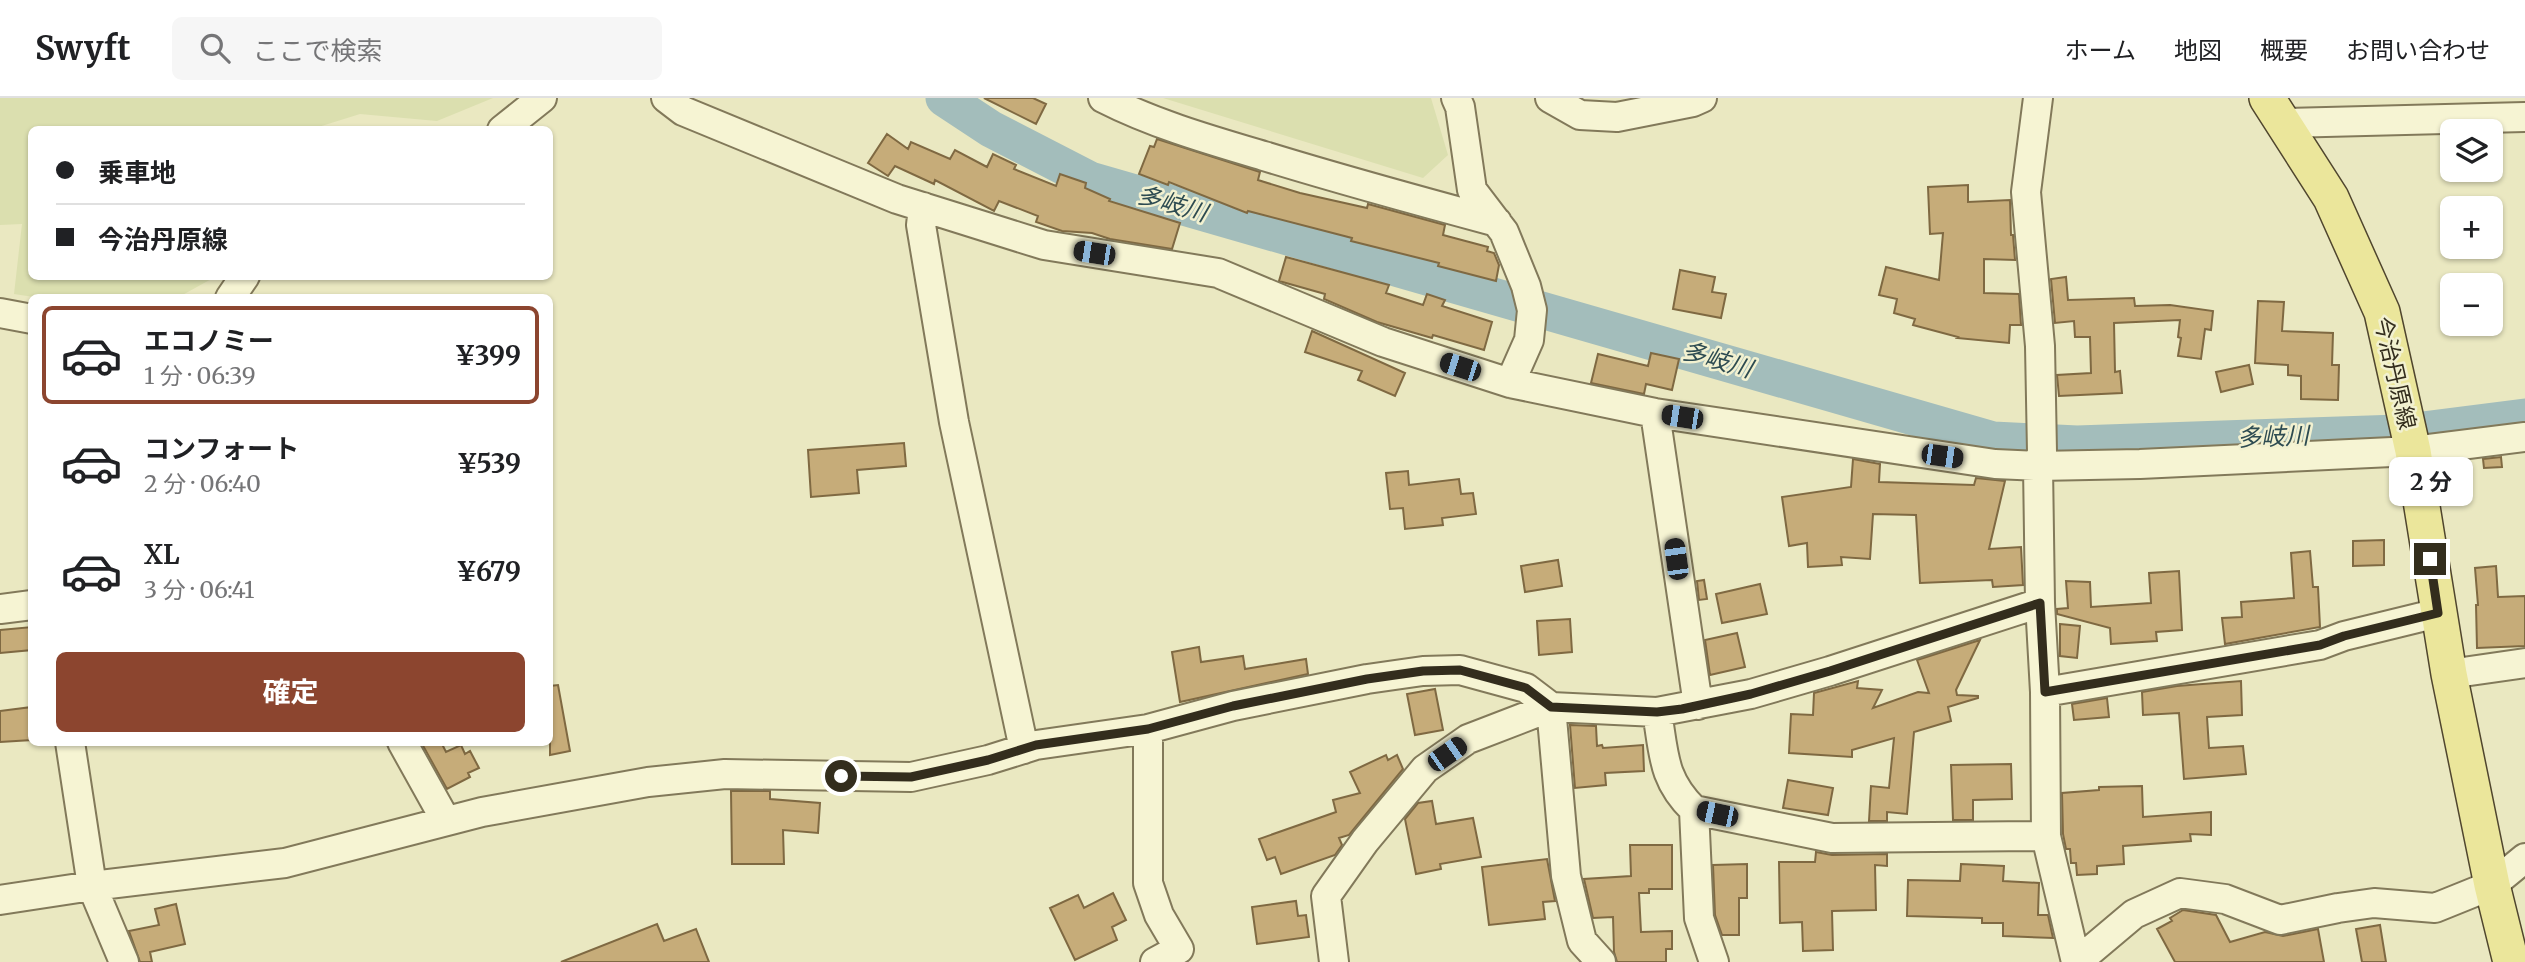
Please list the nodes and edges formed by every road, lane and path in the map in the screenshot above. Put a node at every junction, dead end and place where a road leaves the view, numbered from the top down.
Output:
1 (542, 98) edge
2 (666, 98) edge
3 (1103, 98) edge
4 (1456, 98) edge
5 (1550, 98) edge
6 (1702, 98) edge
7 (2038, 98) edge
8 (2479, 109) edge
9 (2275, 110) edge
10 (2525, 117) edge
11 (507, 126) edge
12 (923, 208) junction
13 (1497, 222) junction
14 (0, 313) edge
15 (28, 318) edge
16 (1510, 383) junction
17 (1655, 413) junction
18 (2525, 437) edge
19 (2413, 451) junction
20 (2038, 466) junction
21 (2040, 603) junction
22 (28, 606) edge
23 (0, 609) edge
24 (2438, 613) junction
25 (2525, 663) edge
26 (2449, 674) junction
27 (2045, 692) junction
28 (1698, 705) junction
29 (1551, 707) junction
30 (1657, 712) junction
31 (1148, 729) junction
32 (71, 746) edge
33 (404, 746) edge
34 (1024, 749) junction
35 (1694, 810) junction
36 (446, 821) junction
37 (2046, 836) junction
38 (2525, 858) edge
39 (2492, 885) junction
40 (92, 886) junction
41 (0, 900) edge
42 (124, 962) edge
43 (1155, 962) edge
44 (1334, 962) edge
45 (1601, 962) edge
46 (1714, 962) edge
47 (2076, 962) edge
48 (2511, 962) edge

1 - 11 street
2 - 12 street
3 - 13 street
4 - 13 street
5 - 6 street
7 - 20 street
8 - 9 street
8 - 10 street
9 - 19 main road, 今治丹原線
12 - 16 street
12 - 34 street
13 - 16 street
14 - 15 street
16 - 17 street
17 - 20 street
17 - 28 street
18 - 19 street
19 - 20 street
19 - 24 main road, 今治丹原線
20 - 21 street
21 - 27 street
21 - 28 street
22 - 23 street
24 - 26 main road, 今治丹原線
24 - 27 street
25 - 26 street
26 - 39 main road, 今治丹原線
27 - 37 street
28 - 30 street
29 - 30 street
29 - 31 street
29 - 44 street
29 - 45 street
30 - 35 street
31 - 34 street
31 - 43 street
32 - 40 street
33 - 36 street
34 - 36 street
35 - 37 street
35 - 46 street
36 - 40 street
37 - 47 street
38 - 39 street
39 - 47 street
39 - 48 main road, 今治丹原線
40 - 41 street
40 - 42 street

